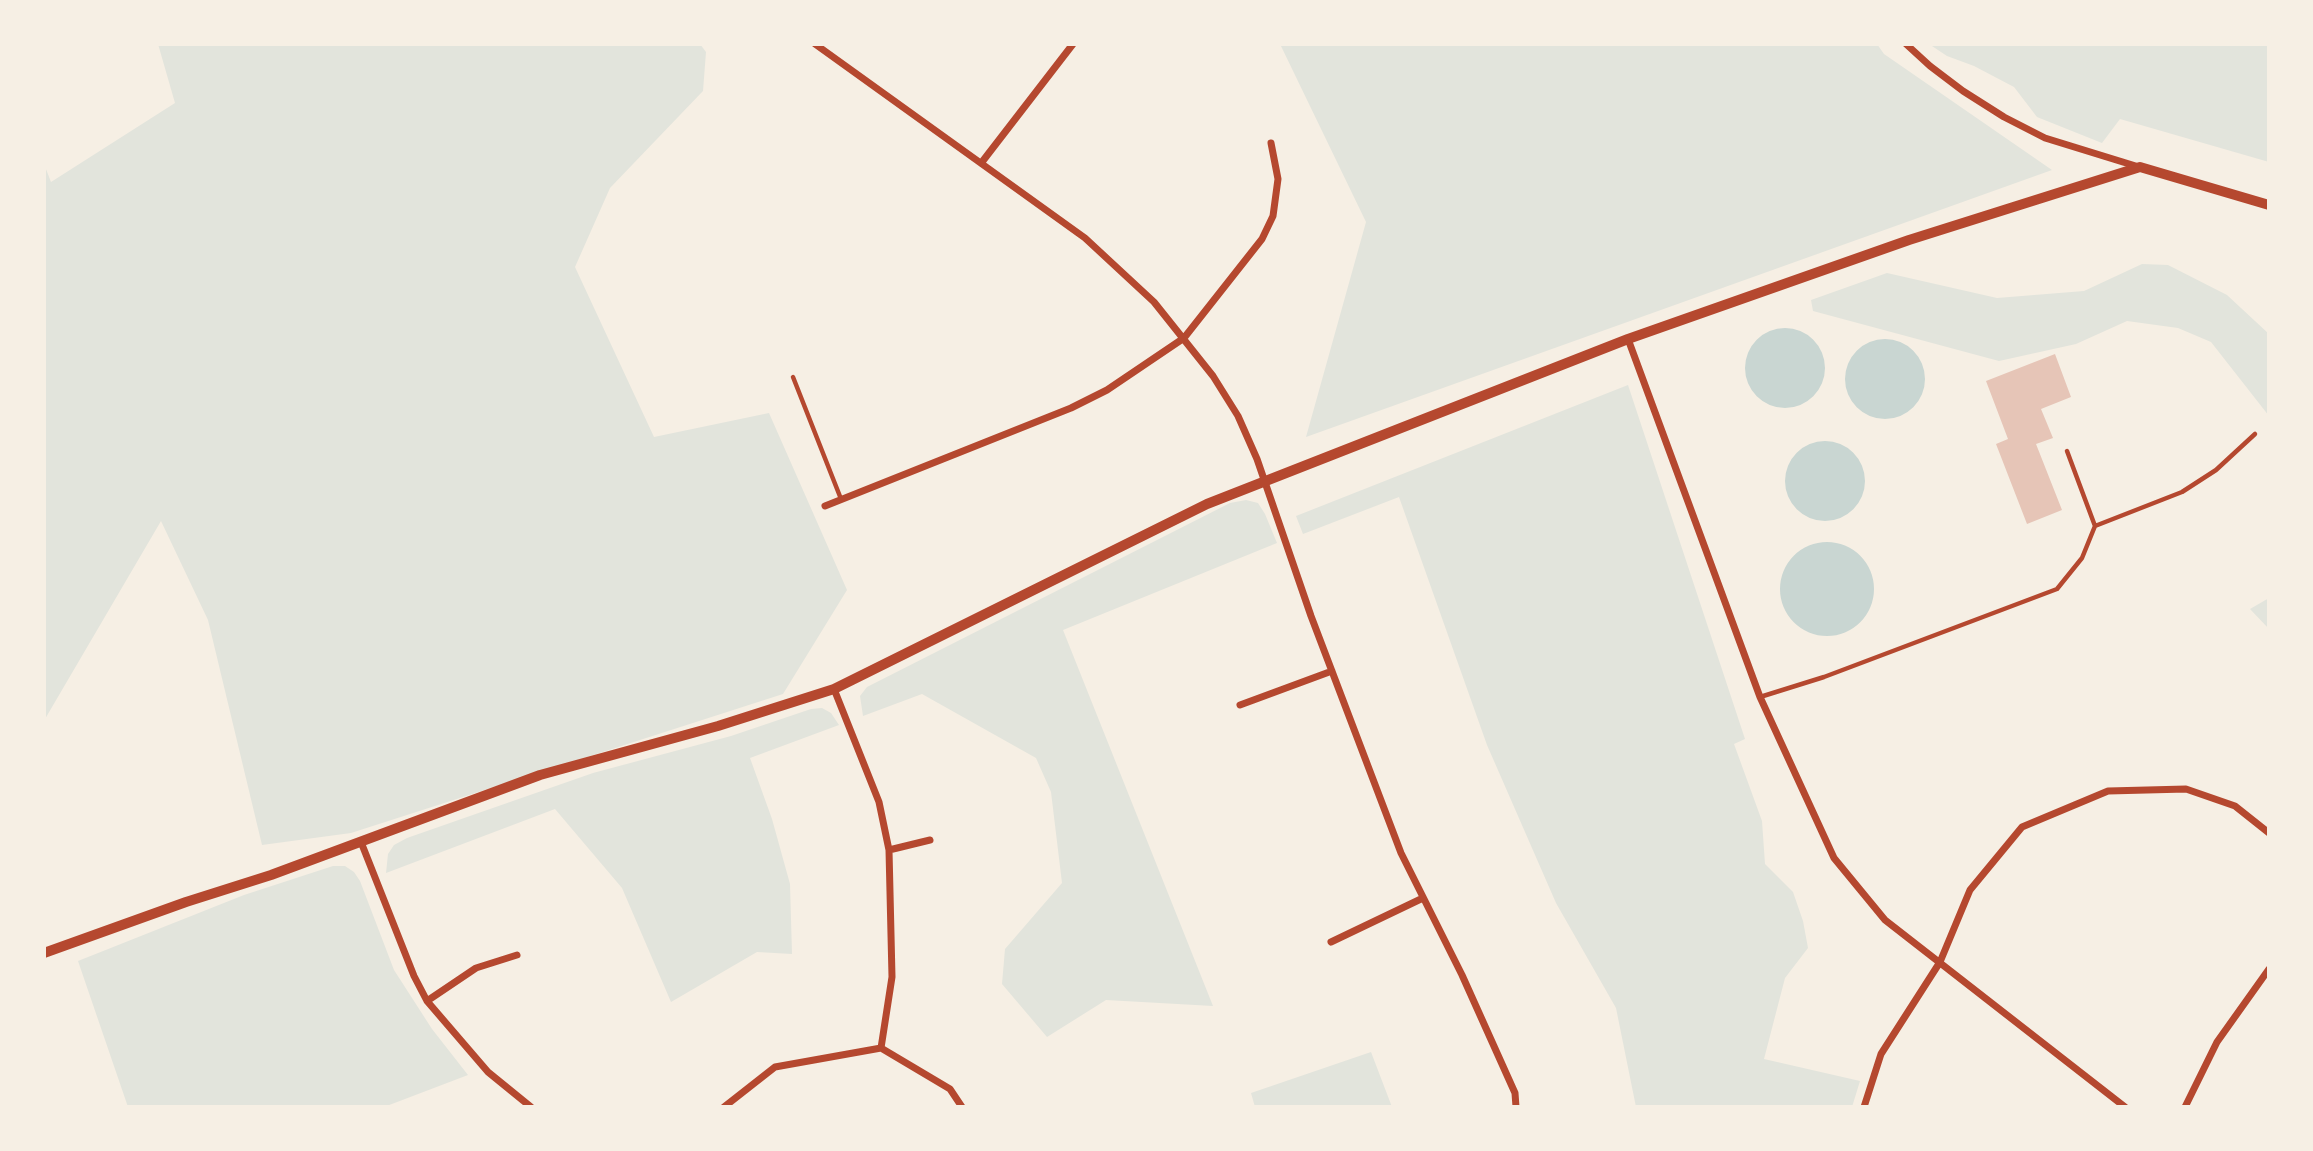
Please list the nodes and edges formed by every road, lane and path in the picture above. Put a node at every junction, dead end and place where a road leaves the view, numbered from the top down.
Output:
1 (815, 44) edge
2 (1073, 44) edge
3 (1906, 44) edge
4 (1270, 143) dead end
5 (982, 162) junction
6 (2140, 167) junction
7 (2269, 205) edge
8 (1184, 338) junction
9 (1628, 339) junction
10 (793, 377) dead end
11 (2255, 434) dead end
12 (2067, 451) dead end
13 (1264, 481) junction
14 (842, 500) junction
15 (825, 506) dead end
16 (2095, 526) junction
17 (1332, 671) junction
18 (835, 689) junction
19 (1760, 696) junction
20 (1240, 705) dead end
21 (2269, 833) edge
22 (930, 840) dead end
23 (361, 842) junction
24 (889, 850) junction
25 (1423, 898) junction
26 (1331, 942) dead end
27 (44, 953) edge
28 (517, 955) dead end
29 (1940, 962) junction
30 (2269, 969) edge
31 (427, 1001) junction
32 (881, 1048) junction
33 (531, 1107) edge
34 (724, 1107) edge
35 (962, 1107) edge
36 (1516, 1107) edge
37 (1864, 1107) edge
38 (2125, 1107) edge
39 (2185, 1107) edge

1 - 5 street
2 - 5 street
3 - 6 street
4 - 8 street
5 - 8 street
6 - 7 street
6 - 9 street
8 - 13 street
8 - 14 street
9 - 13 street
9 - 19 street
10 - 14 lane
11 - 16 lane
12 - 16 lane
13 - 17 street
13 - 18 street
14 - 15 street
16 - 19 lane
17 - 20 street
17 - 25 street
18 - 23 street
18 - 24 street
19 - 29 street
21 - 29 street
22 - 24 street
23 - 27 street
23 - 31 street
24 - 32 street
25 - 26 street
25 - 36 street
28 - 31 street
29 - 37 street
29 - 38 street
30 - 39 street
31 - 33 street
32 - 34 street
32 - 35 street

